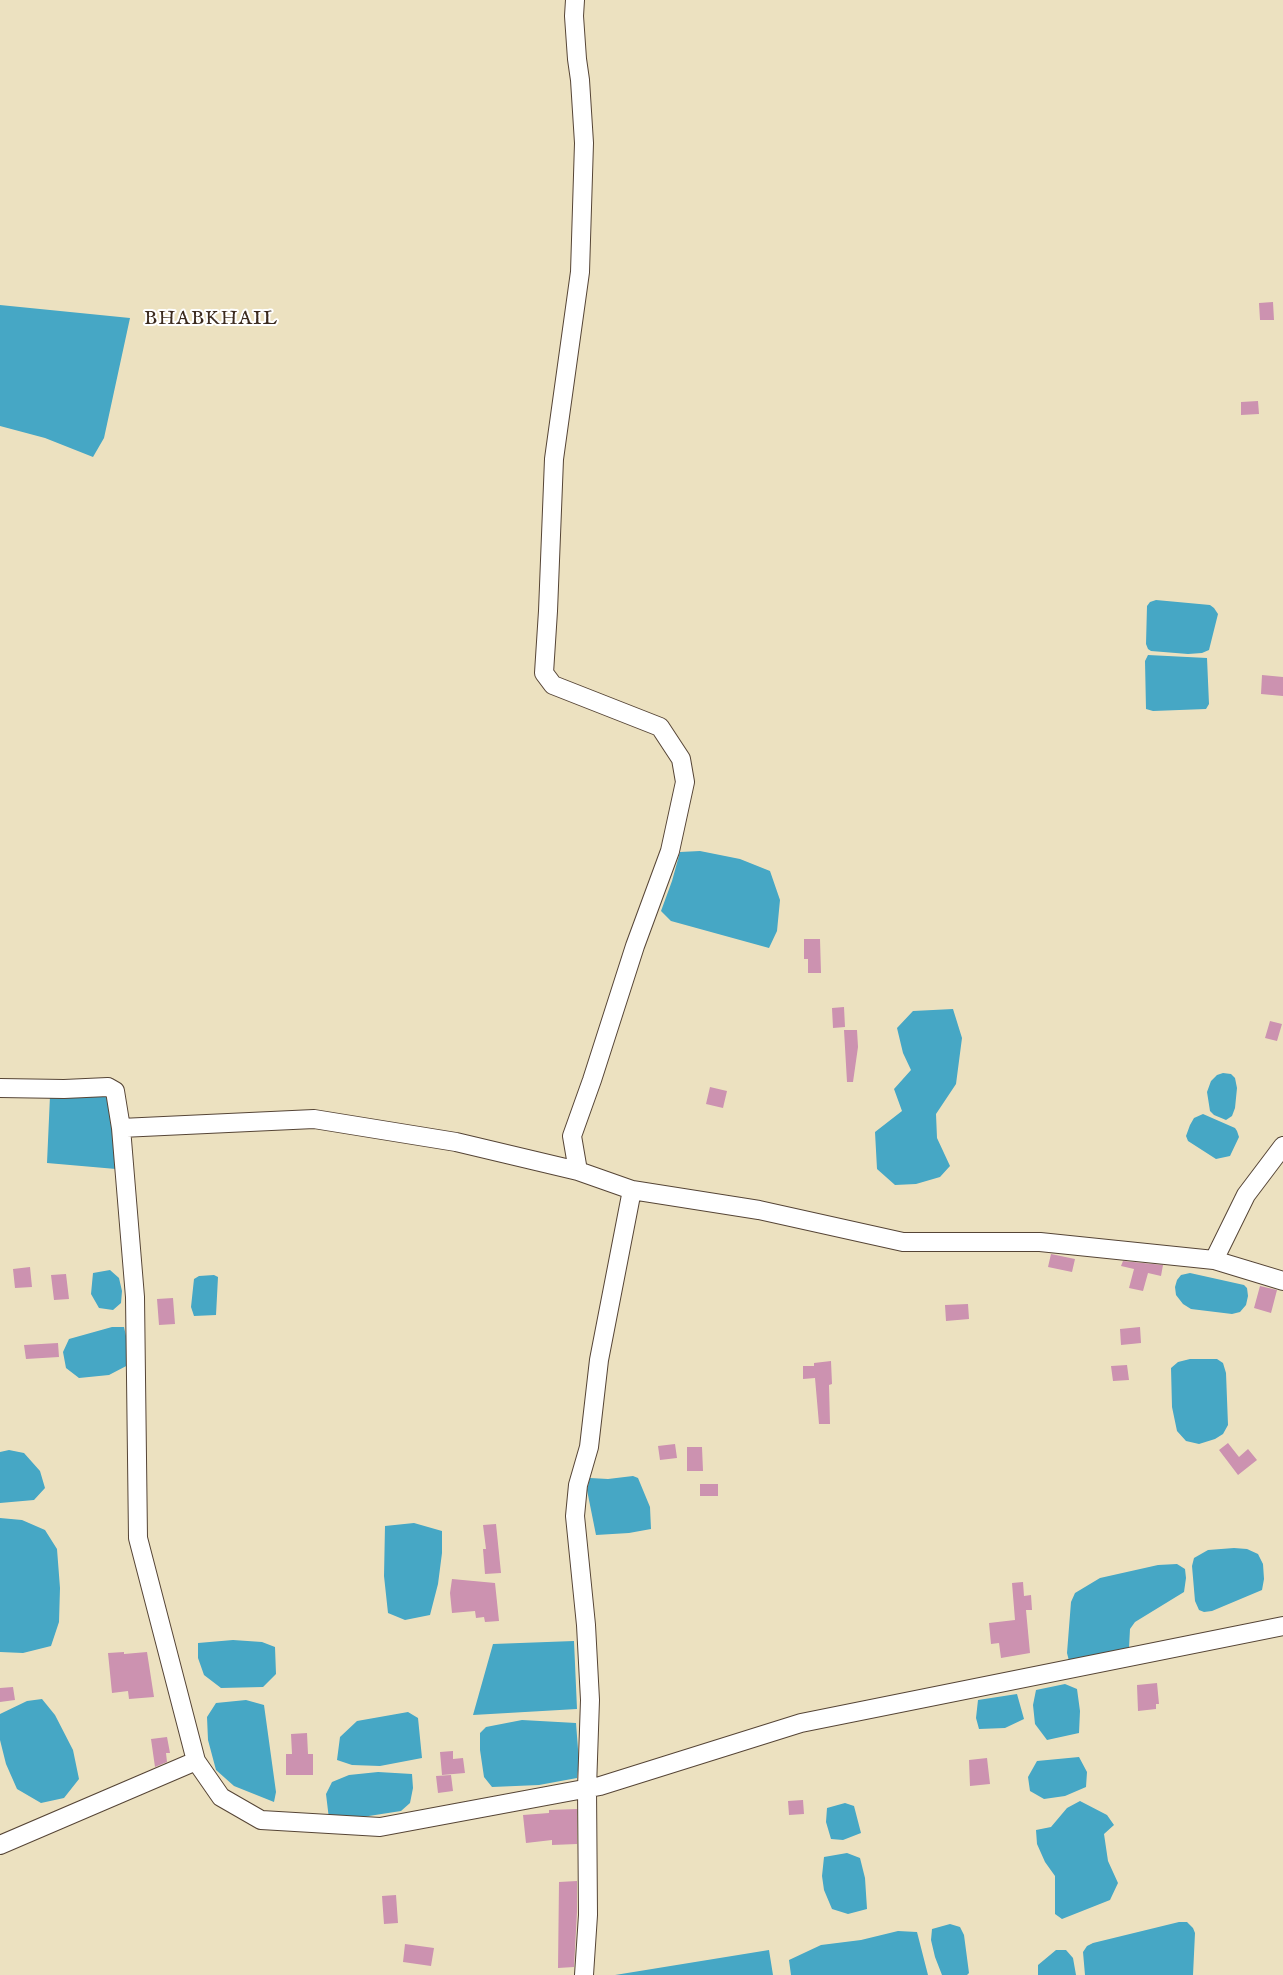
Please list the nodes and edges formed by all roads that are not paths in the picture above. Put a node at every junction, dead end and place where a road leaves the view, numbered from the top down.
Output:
1 (576, 0) edge
2 (0, 1088) edge
3 (121, 1128) junction
4 (1283, 1146) edge
5 (578, 1172) junction
6 (632, 1190) junction
7 (1214, 1260) junction
8 (1283, 1281) edge
9 (1283, 1626) edge
10 (196, 1761) junction
11 (587, 1788) junction
12 (0, 1845) edge
13 (584, 1975) edge

1 - 5 street
2 - 3 street
3 - 5 street
3 - 10 street
4 - 7 street
5 - 6 street
6 - 7 street
6 - 11 street
7 - 8 street
9 - 11 street
10 - 11 street
10 - 12 street
11 - 13 street

